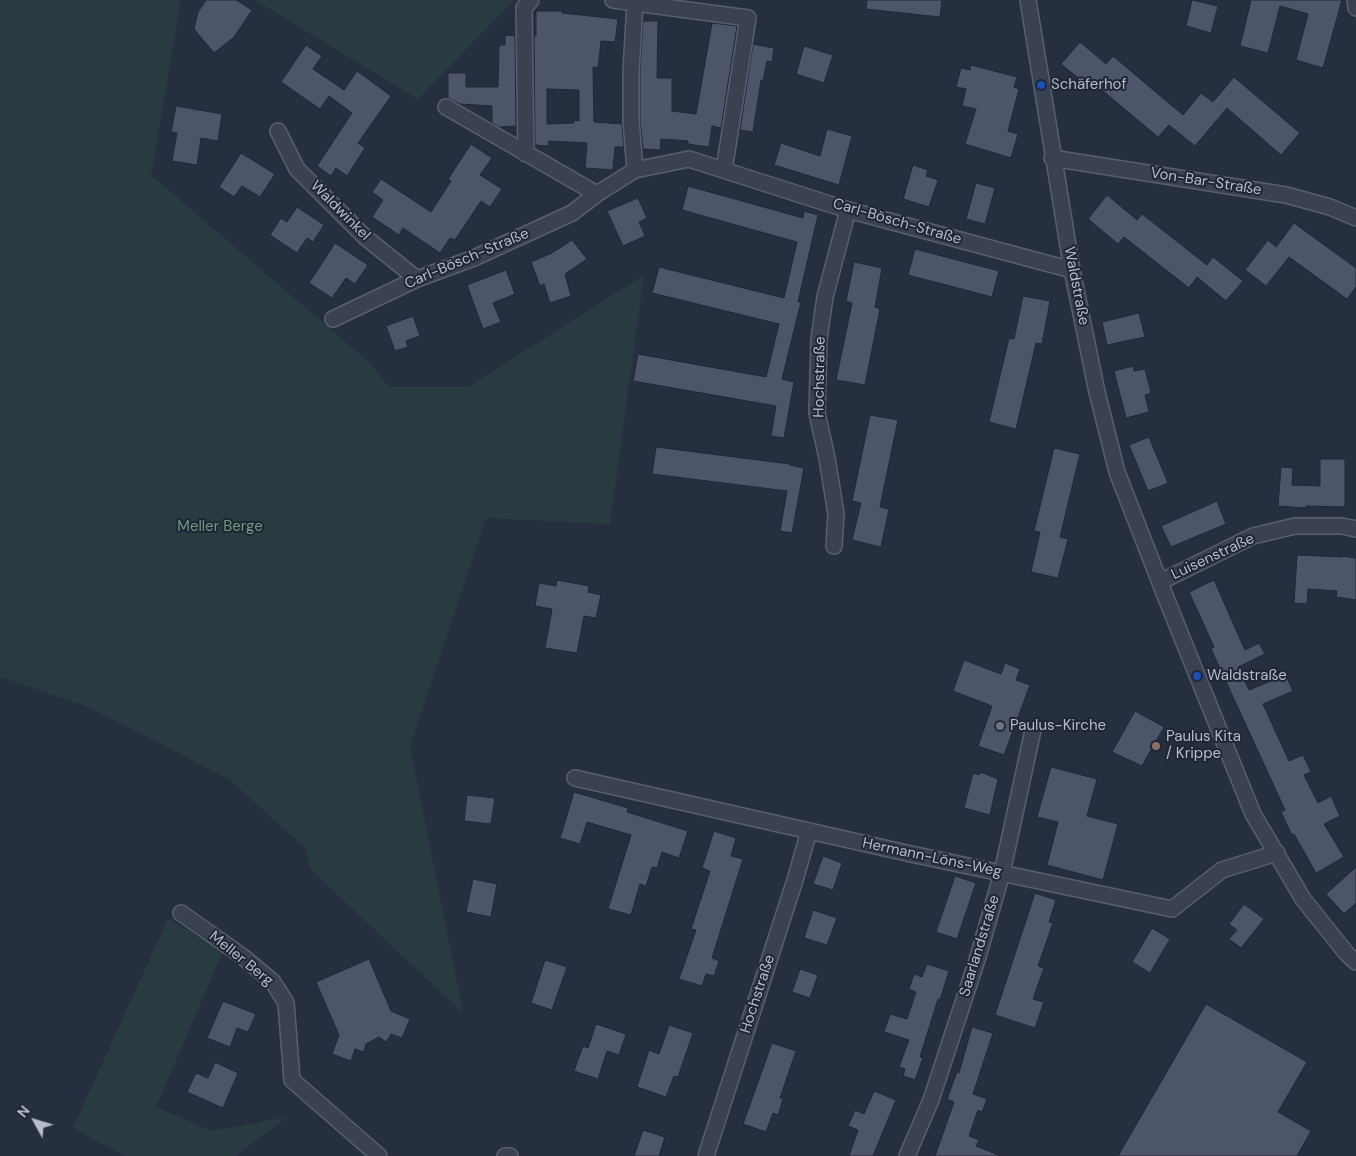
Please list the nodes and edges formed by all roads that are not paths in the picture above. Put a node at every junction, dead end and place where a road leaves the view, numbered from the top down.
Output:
1 (531, 0) edge
2 (613, 0) edge
3 (1028, 0) edge
4 (1355, 0) edge
5 (635, 3) junction
6 (1356, 8) edge
7 (446, 108) dead end
8 (278, 131) dead end
9 (526, 154) junction
10 (1052, 158) junction
11 (635, 170) junction
12 (724, 170) junction
13 (597, 194) junction
14 (848, 210) junction
15 (1356, 218) edge
16 (1072, 270) junction
17 (417, 279) junction
18 (333, 320) dead end
19 (1356, 529) edge
20 (834, 546) dead end
21 (1160, 582) junction
22 (1033, 730) dead end
23 (575, 778) dead end
24 (809, 831) junction
25 (1277, 853) junction
26 (1002, 873) junction
27 (181, 913) dead end
28 (1356, 962) edge
29 (379, 1156) edge
30 (505, 1156) edge
31 (510, 1156) edge
32 (706, 1156) edge
33 (907, 1156) edge

1 - 9 street
2 - 5 street
3 - 10 street, Waldstraße
4 - 6 street
5 - 11 street
5 - 12 street
7 - 9 street
8 - 17 street, Waldwinkel
9 - 13 street
10 - 15 street, Von-Bar-Straße
10 - 16 street, Waldstraße
11 - 12 street, Carl-Bösch-Straße
11 - 13 street, Carl-Bösch-Straße
12 - 14 street, Carl-Bösch-Straße
13 - 17 street, Carl-Bösch-Straße
14 - 16 street, Carl-Bösch-Straße
14 - 20 street, Hochstraße
16 - 21 street, Waldstraße
17 - 18 street, Carl-Bösch-Straße
19 - 21 street, Luisenstraße
21 - 25 street, Waldstraße
22 - 26 street, Saarlandstraße
23 - 24 street, Hermann-Löns-Weg
24 - 26 street, Hermann-Löns-Weg
24 - 32 street, Hochstraße
25 - 26 street, Hermann-Löns-Weg
25 - 28 street, Waldstraße
26 - 33 street, Saarlandstraße
27 - 29 street, Meller Berg
30 - 31 street

